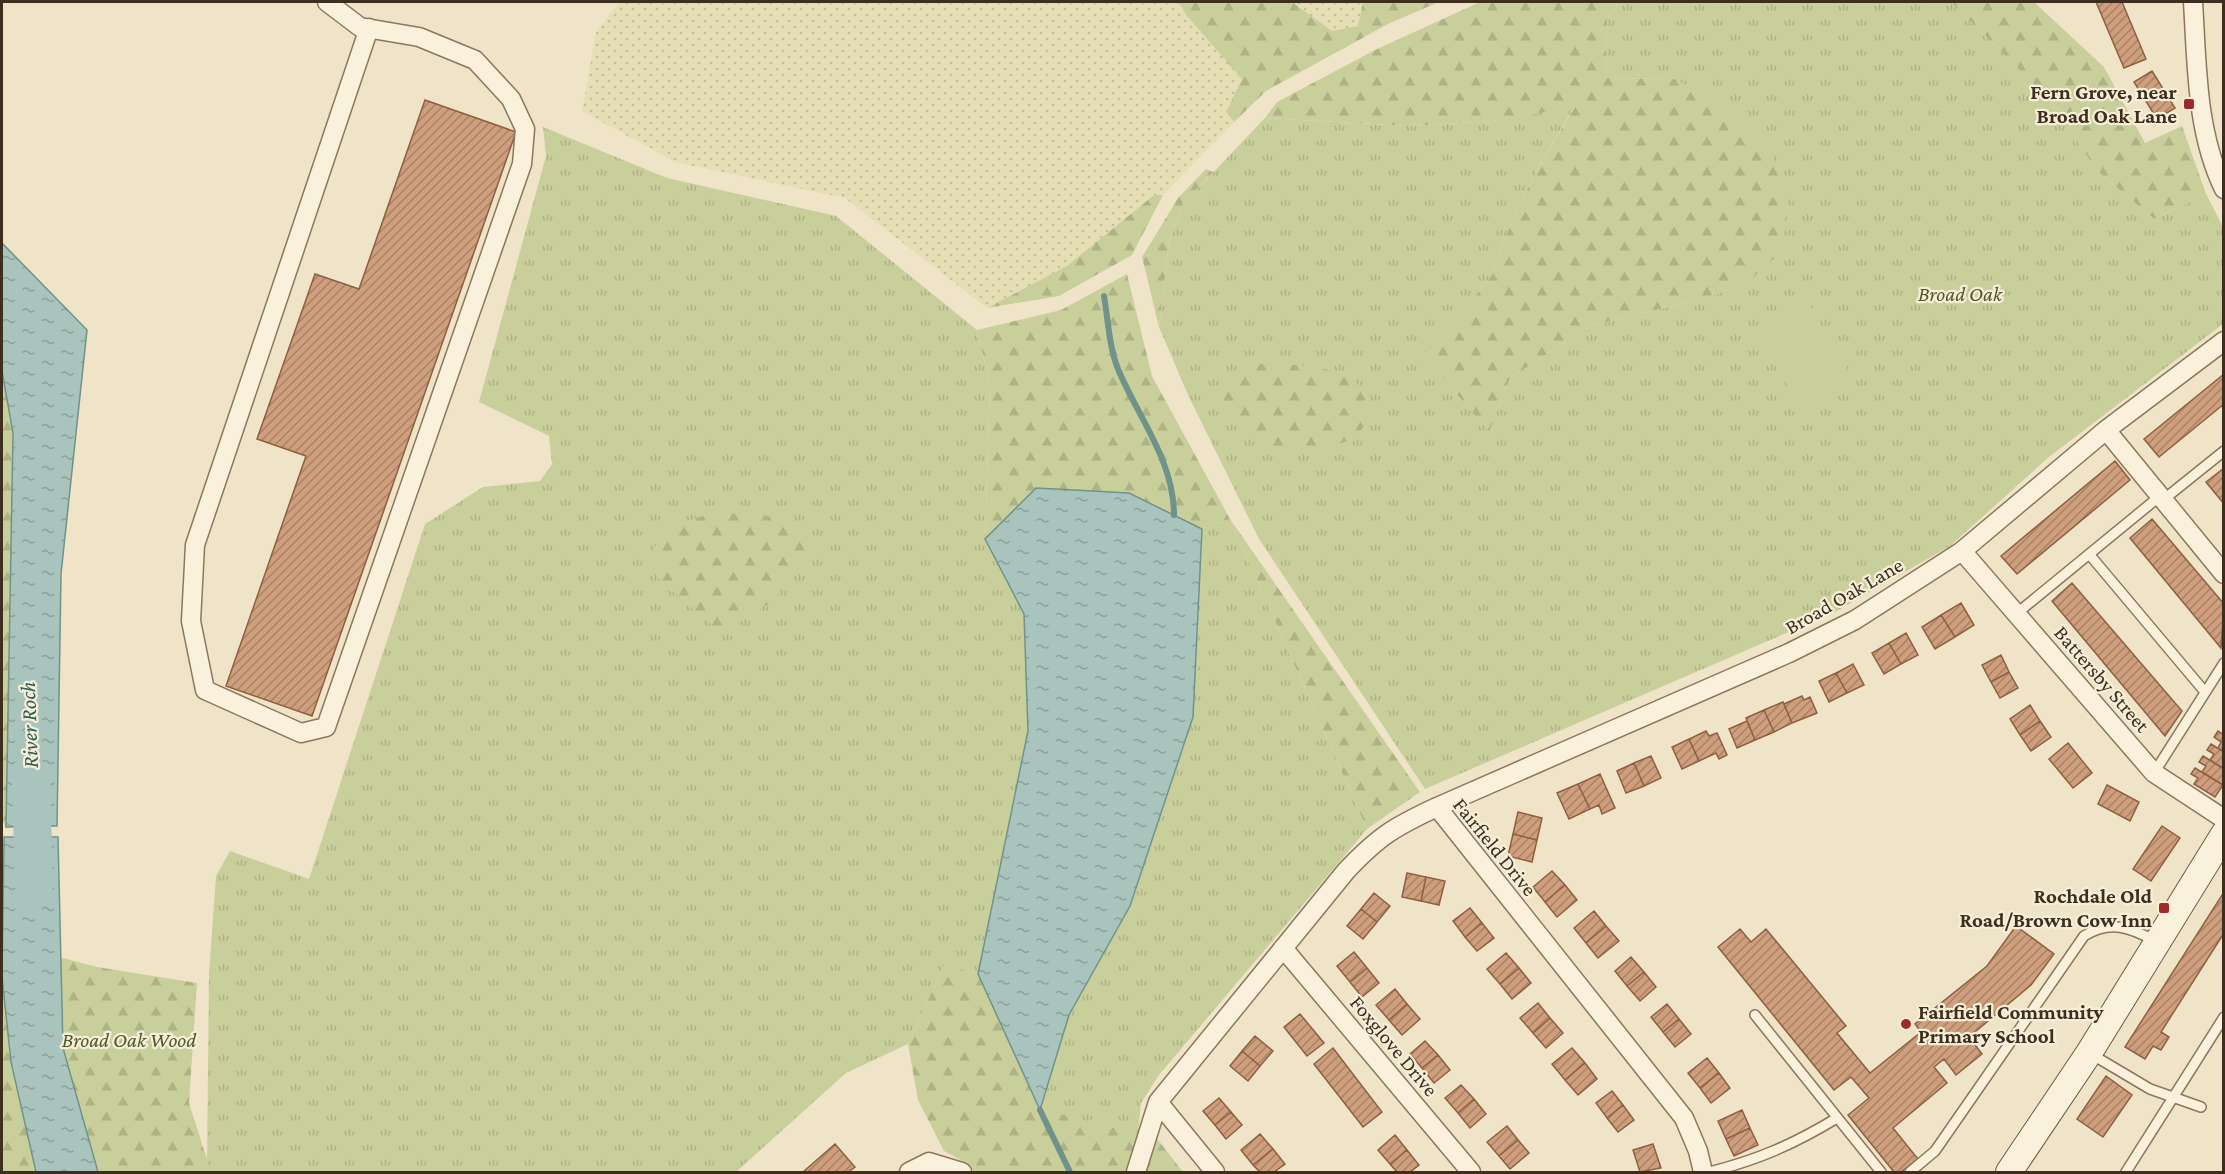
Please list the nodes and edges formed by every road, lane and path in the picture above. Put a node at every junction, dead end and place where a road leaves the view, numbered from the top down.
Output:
1 (327, 2) edge
2 (2193, 2) edge
3 (369, 28) junction
4 (2223, 189) edge
5 (2223, 341) edge
6 (2106, 430) junction
7 (2223, 451) edge
8 (2162, 498) junction
9 (1962, 551) junction
10 (2089, 554) junction
11 (2223, 574) edge
12 (2016, 614) junction
13 (2223, 663) edge
14 (2205, 692) junction
15 (2154, 773) junction
16 (1437, 807) junction
17 (2223, 819) edge
18 (2223, 834) edge
19 (2157, 943) junction
20 (1283, 948) junction
21 (1755, 1015) dead end
22 (2223, 1017) edge
23 (2089, 1053) junction
24 (2174, 1097) junction
25 (1158, 1102) junction
26 (2201, 1107) dead end
27 (1837, 1118) junction
28 (2012, 1172) edge
29 (909, 1173) edge
30 (962, 1173) edge
31 (1136, 1173) edge
32 (1215, 1173) edge
33 (1471, 1173) edge
34 (1703, 1173) edge
35 (1709, 1173) edge
36 (1881, 1173) edge
37 (1910, 1173) edge
38 (2126, 1173) edge

1 - 3 street
2 - 4 street
3 - 3 street
5 - 6 street, Broad Oak Lane
6 - 8 street
6 - 9 street, Broad Oak Lane
7 - 8 lane
8 - 10 lane
8 - 11 street
9 - 12 street, Battersby Street
9 - 16 street, Broad Oak Lane
10 - 12 lane
10 - 14 lane
12 - 15 street, Battersby Street
13 - 14 lane
14 - 15 lane
15 - 17 street, Battersby Street
16 - 20 street, Fairfield Drive
16 - 34 street, Fairfield Drive
18 - 19 main road
19 - 23 main road
19 - 37 lane
20 - 25 street, Fairfield Drive
20 - 33 street, Foxglove Drive
21 - 27 lane
22 - 24 lane
23 - 24 lane
23 - 28 main road
24 - 26 lane
24 - 38 lane
25 - 31 street
25 - 32 street
27 - 35 lane
27 - 36 lane
29 - 30 street

